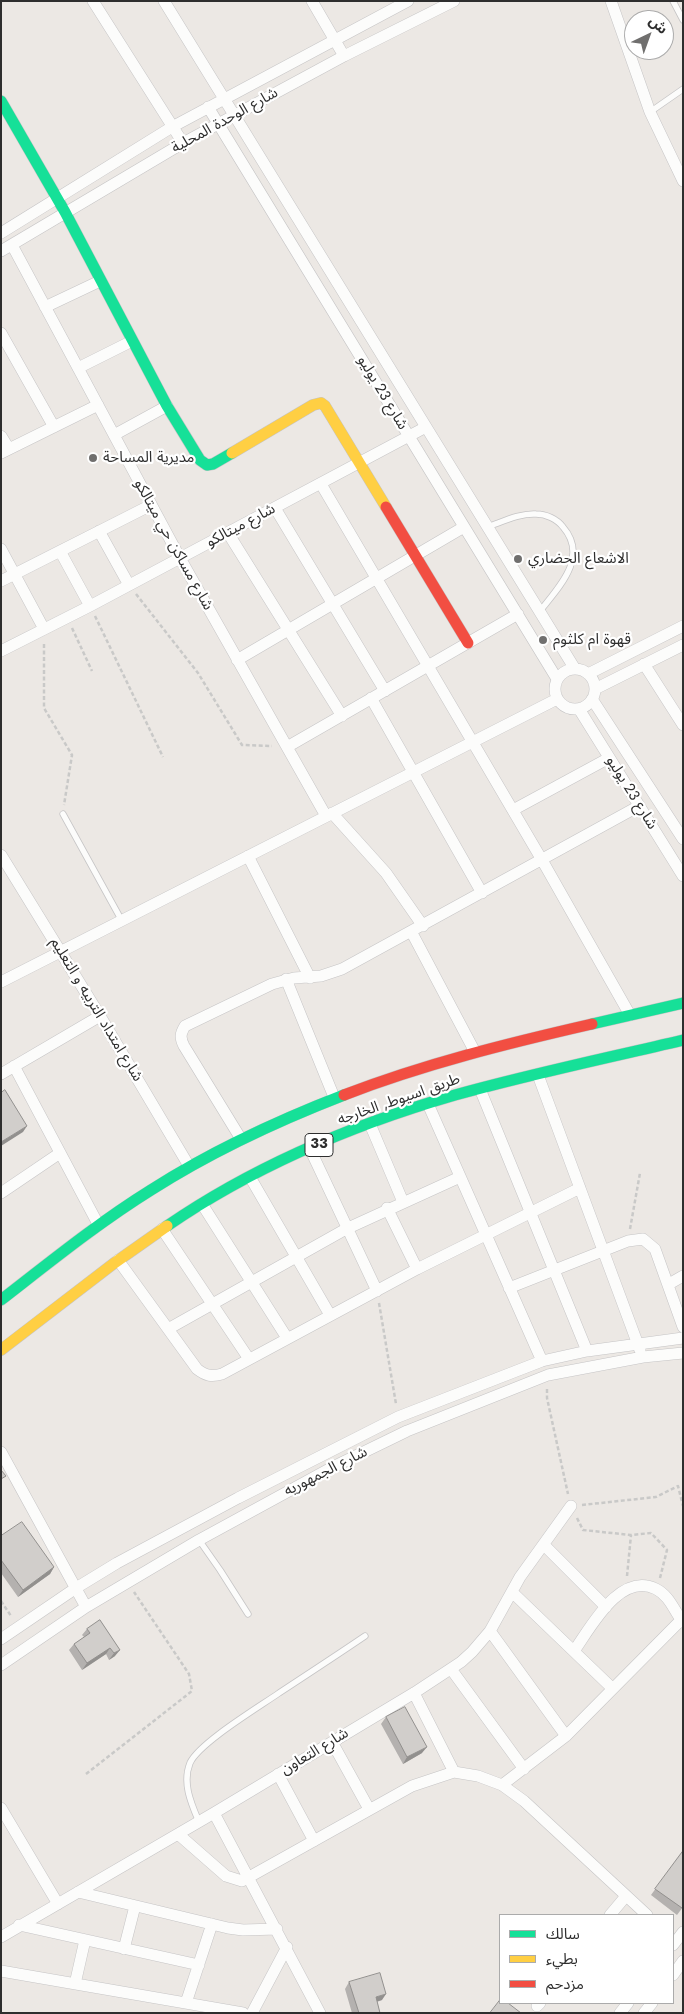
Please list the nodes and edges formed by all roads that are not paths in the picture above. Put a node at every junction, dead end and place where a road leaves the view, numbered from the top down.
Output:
1 (93, 1) edge
2 (164, 1) edge
3 (312, 1) edge
4 (408, 1) edge
5 (454, 1) edge
6 (611, 1) edge
7 (673, 1) edge
8 (683, 20) edge
9 (335, 39) junction
10 (344, 56) junction
11 (683, 89) edge
12 (225, 98) junction
13 (1, 101) edge
14 (208, 107) junction
15 (650, 112) junction
16 (235, 115) junction
17 (218, 124) junction
18 (172, 127) junction
19 (183, 143) junction
20 (683, 181) edge
21 (57, 198) junction
22 (65, 212) junction
23 (1, 233) edge
24 (12, 245) junction
25 (1, 251) edge
26 (100, 281) junction
27 (45, 307) junction
28 (1, 333) edge
29 (132, 341) junction
30 (78, 368) junction
31 (98, 405) junction
32 (167, 406) junction
33 (54, 427) junction
34 (426, 427) junction
35 (114, 435) junction
36 (1, 436) edge
37 (409, 436) junction
38 (5, 451) edge
39 (360, 463) junction
40 (321, 484) junction
41 (151, 505) junction
42 (275, 508) junction
43 (464, 527) junction
44 (488, 527) junction
45 (99, 531) junction
46 (228, 533) junction
47 (1, 549) edge
48 (60, 551) junction
49 (416, 555) junction
50 (180, 558) junction
51 (15, 574) junction
52 (376, 578) junction
53 (1, 581) edge
54 (129, 585) junction
55 (333, 604) junction
56 (90, 606) junction
57 (540, 611) junction
58 (518, 614) junction
59 (683, 626) edge
60 (44, 629) junction
61 (288, 630) junction
62 (468, 643) junction
63 (683, 645) edge
64 (2, 649) edge
65 (237, 660) junction
66 (644, 664) junction
67 (428, 666) junction
68 (574, 669) junction
69 (588, 674) junction
70 (557, 679) junction
71 (385, 690) junction
72 (594, 694) junction
73 (372, 698) junction
74 (557, 700) junction
75 (579, 709) junction
76 (342, 716) junction
77 (683, 725) edge
78 (473, 742) junction
79 (287, 747) junction
80 (609, 758) junction
81 (413, 772) junction
82 (639, 806) junction
83 (513, 810) junction
84 (63, 814) road end
85 (329, 814) junction
86 (683, 839) edge
87 (1, 855) edge
88 (248, 856) junction
89 (542, 860) junction
90 (683, 876) edge
91 (482, 893) junction
92 (122, 921) junction
93 (423, 926) junction
94 (412, 932) junction
95 (60, 952) junction
96 (310, 978) junction
97 (286, 979) junction
98 (1, 982) edge
99 (683, 1003) edge
100 (630, 1015) junction
101 (100, 1016) junction
102 (683, 1040) edge
103 (475, 1052) junction
104 (14, 1066) junction
105 (1, 1074) edge
106 (538, 1075) junction
107 (480, 1089) junction
108 (334, 1097) junction
109 (428, 1104) junction
110 (370, 1124) junction
111 (241, 1139) junction
112 (310, 1149) junction
113 (60, 1153) junction
114 (189, 1166) junction
115 (250, 1177) junction
116 (460, 1177) junction
117 (580, 1188) junction
118 (1, 1193) edge
119 (403, 1202) junction
120 (202, 1204) junction
121 (388, 1208) junction
122 (530, 1212) junction
123 (98, 1224) junction
124 (162, 1229) junction
125 (346, 1229) junction
126 (486, 1235) junction
127 (604, 1251) junction
128 (295, 1256) junction
129 (118, 1260) junction
130 (417, 1270) junction
131 (554, 1271) junction
132 (683, 1276) edge
133 (250, 1282) junction
134 (669, 1284) junction
135 (509, 1288) junction
136 (377, 1291) junction
137 (1, 1300) edge
138 (212, 1304) junction
139 (330, 1315) junction
140 (683, 1327) edge
141 (168, 1329) junction
142 (287, 1338) junction
143 (683, 1338) edge
144 (638, 1344) junction
145 (1, 1350) edge
146 (586, 1352) junction
147 (683, 1353) edge
148 (643, 1357) junction
149 (249, 1359) junction
150 (542, 1360) junction
151 (468, 1389) junction
152 (473, 1403) junction
153 (1, 1452) edge
154 (324, 1454) junction
155 (331, 1468) junction
156 (571, 1506) road end
157 (190, 1523) junction
158 (199, 1540) junction
159 (544, 1546) junction
160 (76, 1588) junction
161 (512, 1592) junction
162 (678, 1600) edge
163 (86, 1607) junction
164 (606, 1607) junction
165 (248, 1614) dead end
166 (682, 1621) edge
167 (490, 1631) junction
168 (365, 1636) dead end
169 (1, 1638) edge
170 (574, 1651) junction
171 (1, 1665) edge
172 (452, 1668) junction
173 (612, 1688) junction
174 (414, 1693) junction
175 (566, 1736) junction
176 (332, 1742) junction
177 (524, 1769) junction
178 (454, 1772) junction
179 (278, 1774) junction
180 (502, 1785) junction
181 (1, 1808) edge
182 (369, 1809) junction
183 (214, 1813) junction
184 (199, 1822) junction
185 (178, 1834) junction
186 (314, 1841) junction
187 (250, 1878) junction
188 (78, 1892) junction
189 (626, 1896) junction
190 (58, 1904) junction
191 (135, 1906) junction
192 (611, 1914) edge
193 (646, 1914) edge
194 (212, 1924) junction
195 (19, 1925) junction
196 (276, 1929) junction
197 (683, 1932) edge
198 (1, 1937) edge
199 (85, 1940) junction
200 (676, 1944) edge
201 (287, 1947) junction
202 (124, 1949) junction
203 (683, 1961) edge
204 (199, 1965) junction
205 (1, 1971) edge
206 (674, 1974) edge
207 (75, 1984) junction
208 (186, 2003) junction
209 (243, 2013) edge
210 (252, 2013) edge
211 (320, 2013) edge

1 - 18 street
2 - 12 street, شارع 23 يوليو
3 - 9 street
4 - 9 street, شارع الوحدة المحلية
5 - 10 street, شارع الوحدة المحلية
6 - 15 street
7 - 8 lane
9 - 10 street
9 - 12 street, شارع الوحدة المحلية
10 - 16 street, شارع الوحدة المحلية
11 - 15 lane
12 - 14 street, شارع الوحدة المحلية
12 - 16 street, شارع 23 يوليو
13 - 21 main road
14 - 17 street, شارع 23 يوليو
14 - 18 street, شارع الوحدة المحلية
15 - 20 street
16 - 17 street, شارع الوحدة المحلية
16 - 34 street, شارع 23 يوليو
17 - 19 street, شارع الوحدة المحلية
17 - 37 street, شارع 23 يوليو
18 - 19 street
18 - 21 street, شارع الوحدة المحلية
19 - 22 street, شارع الوحدة المحلية
21 - 22 main road
21 - 23 street, شارع الوحدة المحلية
22 - 24 street, شارع الوحدة المحلية
22 - 26 main road
24 - 25 street, شارع الوحدة المحلية
24 - 27 street, شارع مساكن حي ميتالكو
26 - 27 street
26 - 29 main road
27 - 30 street, شارع مساكن حي ميتالكو
28 - 33 street
29 - 30 street
29 - 32 main road
30 - 31 street, شارع مساكن حي ميتالكو
31 - 33 street
31 - 35 street, شارع مساكن حي ميتالكو
32 - 35 street
32 - 39 main road
33 - 38 street
34 - 37 street, شارع ميتالكو
34 - 44 street, شارع 23 يوليو
35 - 41 street, شارع مساكن حي ميتالكو
36 - 38 street
37 - 39 street, شارع ميتالكو
37 - 43 street, شارع 23 يوليو
39 - 40 street, شارع ميتالكو
39 - 49 main road
40 - 42 street, شارع ميتالكو
40 - 52 street
41 - 45 street
41 - 50 street, شارع مساكن حي ميتالكو
42 - 46 street, شارع ميتالكو
42 - 55 street
43 - 49 street
43 - 58 street, شارع 23 يوليو
44 - 57 street, شارع 23 يوليو
44 - 57 lane
45 - 48 street
45 - 54 street
46 - 50 street, شارع ميتالكو
46 - 61 street
47 - 51 street
48 - 51 street
48 - 56 street
49 - 52 street
49 - 62 main road
50 - 54 street, شارع ميتالكو
50 - 65 street, شارع مساكن حي ميتالكو
51 - 53 street
51 - 60 street
52 - 55 street
52 - 67 street
54 - 56 street, شارع ميتالكو
55 - 61 street
55 - 71 street
56 - 60 street, شارع ميتالكو
57 - 68 street, شارع 23 يوليو
58 - 62 street
58 - 70 street, شارع 23 يوليو
59 - 69 street
60 - 64 street, شارع ميتالكو
61 - 65 street
61 - 76 street
62 - 67 street
63 - 66 street
65 - 79 street, شارع مساكن حي ميتالكو
66 - 72 street
66 - 77 street
67 - 71 street
67 - 78 street
68 - 69 street
68 - 70 street
69 - 72 street
70 - 74 street
71 - 73 street
72 - 75 street
72 - 86 street, شارع 23 يوليو
73 - 76 street
73 - 81 street
74 - 75 street
74 - 78 street
75 - 80 street, شارع 23 يوليو
76 - 79 street
78 - 81 street
78 - 83 street
79 - 85 street, شارع مساكن حي ميتالكو
80 - 82 street, شارع 23 يوليو
80 - 83 street
81 - 85 street
81 - 91 street
82 - 89 street
82 - 90 street, شارع 23 يوليو
83 - 89 street
84 - 92 lane
85 - 88 street
85 - 93 street, شارع مساكن حي ميتالكو
87 - 95 street, شارع امتداد التربيه و التعليم
88 - 92 street
88 - 96 street
89 - 91 street
89 - 100 street
91 - 93 street
92 - 95 street
93 - 94 street
94 - 96 street
94 - 103 street
95 - 98 street
95 - 101 street, شارع امتداد التربيه و التعليم
96 - 97 street
97 - 108 street
97 - 111 street
99 - 100 main road, طريق اسيوط, الخارجه
100 - 103 main road, طريق اسيوط, الخارجه
101 - 104 street
101 - 114 street, شارع امتداد التربيه و التعليم
102 - 106 main road, طريق اسيوط, الخارجه / 33
103 - 108 main road, طريق اسيوط, الخارجه
104 - 105 street
104 - 113 street
106 - 107 main road, طريق اسيوط, الخارجه / 33
106 - 117 street
107 - 109 main road, طريق اسيوط, الخارجه / 33
107 - 122 street
108 - 111 main road, طريق اسيوط, الخارجه
109 - 110 main road, طريق اسيوط, الخارجه / 33
109 - 116 street
110 - 112 main road, طريق اسيوط, الخارجه / 33
110 - 119 street
111 - 114 main road, طريق اسيوط, الخارجه
112 - 115 main road, طريق اسيوط, الخارجه / 33
112 - 125 street
113 - 118 street
113 - 123 street
114 - 123 main road, طريق اسيوط, الخارجه
115 - 120 main road, طريق اسيوط, الخارجه / 33
115 - 128 street
116 - 119 street
116 - 126 street
117 - 122 street
117 - 127 street
119 - 121 street
120 - 124 main road, طريق اسيوط, الخارجه / 33
120 - 133 street
121 - 125 street
121 - 130 street
122 - 126 street
122 - 131 street
123 - 137 main road, طريق اسيوط, الخارجه
124 - 129 main road, طريق اسيوط, الخارجه / 33
124 - 138 street
125 - 128 street
125 - 136 street
126 - 130 street
126 - 135 street
127 - 131 street
127 - 134 street
127 - 144 street
128 - 133 street
128 - 139 street
129 - 141 street
129 - 145 main road, طريق اسيوط, الخارجه / 33
130 - 136 street
131 - 135 street
131 - 146 street
132 - 134 street
133 - 138 street
133 - 142 street
134 - 140 street
135 - 150 street
136 - 139 street
138 - 141 street
138 - 149 street
139 - 142 street
141 - 149 street
142 - 149 street
143 - 144 street, شارع الجمهوريه
144 - 146 street, شارع الجمهوريه
144 - 148 street
146 - 150 street, شارع الجمهوريه
147 - 148 street, شارع الجمهوريه
148 - 152 street, شارع الجمهوريه
150 - 151 street, شارع الجمهوريه
151 - 152 street
151 - 154 street, شارع الجمهوريه
152 - 155 street, شارع الجمهوريه
153 - 160 street
154 - 155 street
154 - 157 street, شارع الجمهوريه
155 - 158 street, شارع الجمهوريه
156 - 159 street, شارع التعاون
157 - 158 street
157 - 160 street, شارع الجمهوريه
158 - 163 street, شارع الجمهوريه
158 - 165 lane
159 - 161 street, شارع التعاون
159 - 164 street
160 - 163 street
160 - 169 street, شارع الجمهوريه
161 - 167 street, شارع التعاون
161 - 170 street
162 - 164 street
162 - 166 street
163 - 171 street, شارع الجمهوريه
164 - 170 street
166 - 173 street
167 - 172 street, شارع التعاون
167 - 175 street
168 - 184 lane
170 - 173 street
172 - 174 street, شارع التعاون
172 - 177 street
173 - 175 street
174 - 176 street, شارع التعاون
174 - 178 street
175 - 177 street
176 - 179 street, شارع التعاون
176 - 182 street
177 - 180 street
178 - 180 street
178 - 182 street
179 - 183 street, شارع التعاون
179 - 186 street
180 - 189 street
181 - 190 street
182 - 186 street
183 - 184 street, شارع التعاون
183 - 187 street
184 - 185 street, شارع التعاون
185 - 187 street
185 - 188 street, شارع التعاون
186 - 187 street
187 - 196 street
188 - 190 street, شارع التعاون
188 - 191 street
189 - 192 street
189 - 193 street
190 - 195 street, شارع التعاون
191 - 194 street
191 - 202 street
194 - 196 street
194 - 204 street
195 - 198 street, شارع التعاون
195 - 199 street
196 - 201 street
197 - 200 street
199 - 202 street
199 - 207 street
201 - 210 street
201 - 211 street
202 - 204 street
203 - 206 street
204 - 208 street
205 - 207 street
207 - 208 street
208 - 209 street

